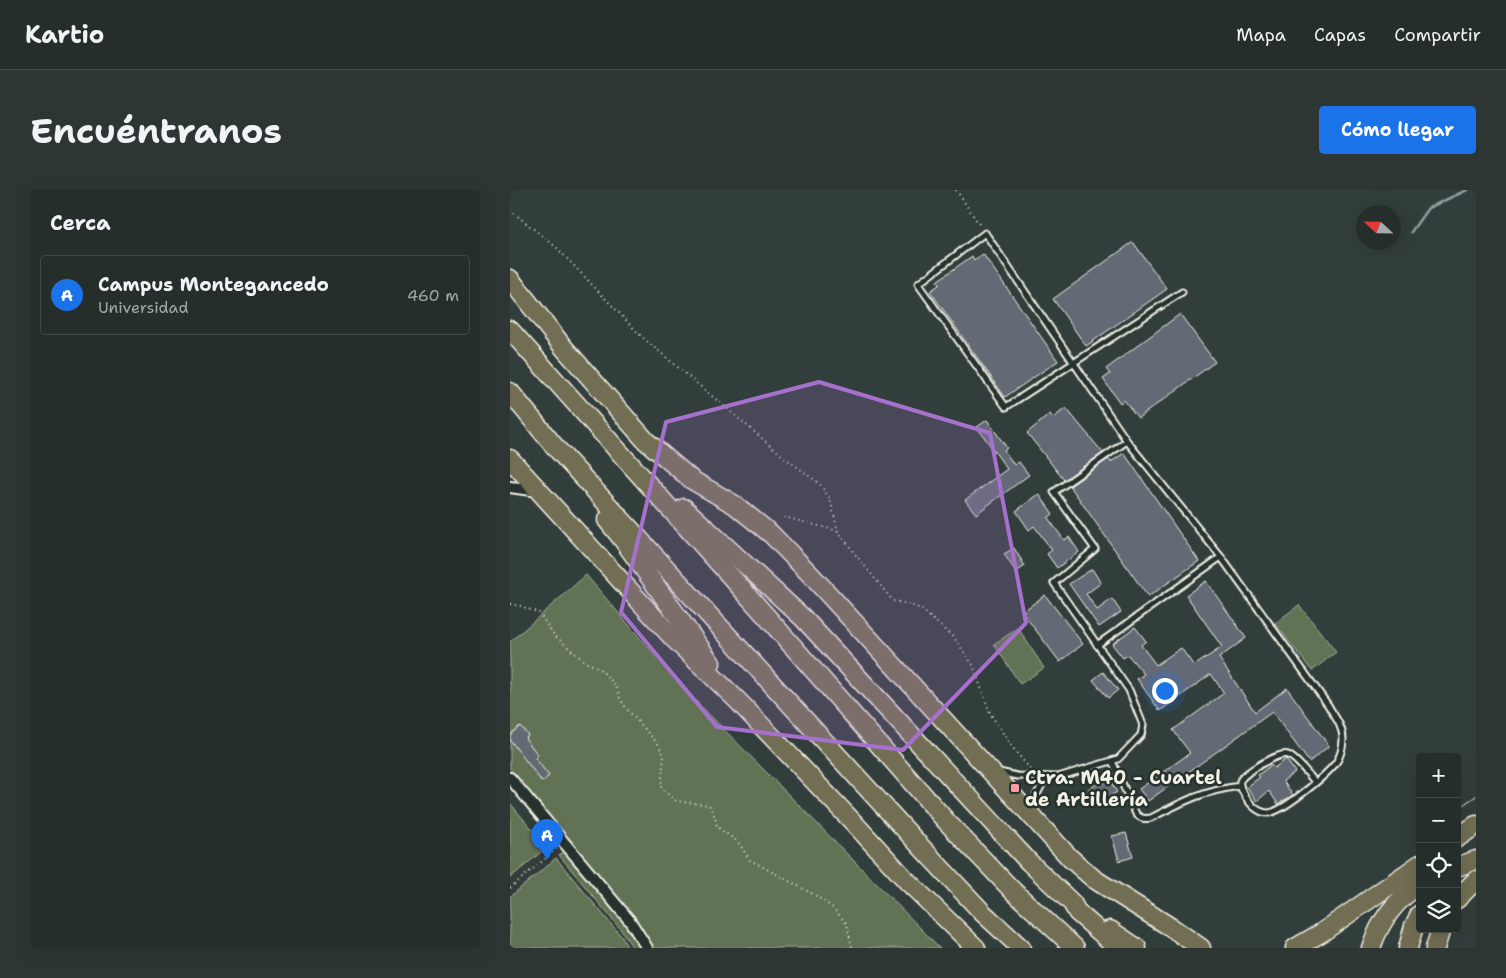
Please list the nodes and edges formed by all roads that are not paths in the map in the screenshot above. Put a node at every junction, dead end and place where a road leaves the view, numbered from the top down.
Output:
1 (510, 279) edge
2 (1182, 292) dead end
3 (510, 330) edge
4 (1074, 363) junction
5 (510, 392) edge
6 (590, 421) junction
7 (1127, 441) junction
8 (554, 446) junction
9 (510, 458) edge
10 (510, 487) edge
11 (538, 491) junction
12 (1221, 557) junction
13 (1098, 645) junction
14 (738, 700) junction
15 (1112, 761) junction
16 (988, 769) junction
17 (1046, 777) junction
18 (510, 778) edge
19 (1315, 782) junction
20 (1240, 786) junction
21 (1031, 815) junction
22 (1476, 825) edge
23 (1461, 835) edge
24 (1416, 867) edge
25 (1476, 880) edge
26 (1416, 887) edge
27 (1461, 895) edge
28 (1072, 903) junction
29 (1416, 922) edge
30 (1440, 933) edge
31 (647, 948) edge
32 (976, 948) edge
33 (1021, 948) edge
34 (1075, 948) edge
35 (1118, 948) edge
36 (1136, 948) edge
37 (1200, 948) edge
38 (1295, 948) edge
39 (1371, 948) edge
40 (1408, 948) edge
41 (1435, 948) edge

1 - 16 highway
2 - 4 lane
3 - 6 highway
4 - 4 lane
4 - 7 lane
5 - 8 highway
6 - 28 highway
6 - 34 highway
7 - 12 lane
7 - 13 lane
8 - 14 highway
8 - 33 highway
9 - 11 highway
10 - 11 street
11 - 14 highway
12 - 13 lane
12 - 19 lane
13 - 15 lane
14 - 32 highway
15 - 17 lane
15 - 20 lane
16 - 17 lane
16 - 21 highway
17 - 21 lane
18 - 31 street
19 - 20 lane
19 - 20 lane
21 - 37 highway
22 - 23 highway
24 - 38 highway
25 - 27 highway
26 - 39 highway
28 - 35 highway
28 - 36 highway
29 - 40 highway
30 - 41 highway

